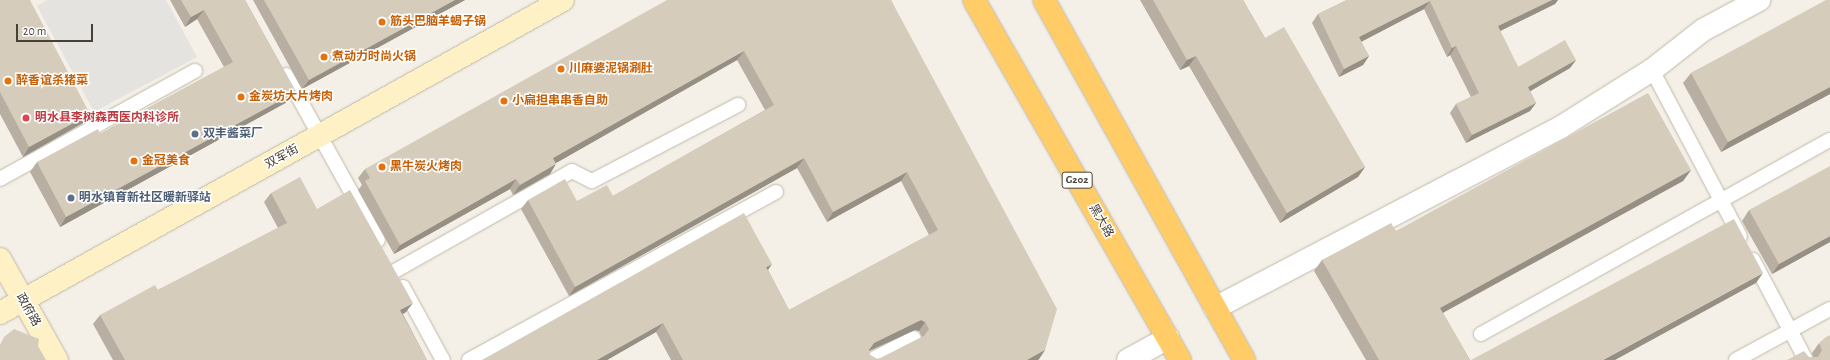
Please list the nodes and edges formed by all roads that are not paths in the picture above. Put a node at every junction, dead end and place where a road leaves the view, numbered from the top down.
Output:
1 (563, 0) edge
2 (974, 0) edge
3 (1044, 0) edge
4 (1760, 0) edge
5 (278, 62) edge
6 (1652, 70) junction
7 (195, 71) dead end
8 (738, 105) dead end
9 (321, 136) junction
10 (1830, 140) edge
11 (0, 179) edge
12 (776, 192) dead end
13 (1722, 200) junction
14 (0, 260) edge
15 (395, 271) junction
16 (22, 301) junction
17 (1215, 308) junction
18 (1830, 309) edge
19 (0, 313) edge
20 (1790, 331) junction
21 (1481, 334) dead end
22 (914, 338) edge
23 (1168, 338) junction
24 (57, 360) edge
25 (443, 360) edge
26 (469, 360) edge
27 (871, 360) edge
28 (1128, 360) edge
29 (1180, 360) edge
30 (1244, 360) edge
31 (1736, 360) edge
32 (1806, 360) edge

1 - 9 street, 双军街
2 - 23 highway, 黑大路 / G202
3 - 17 highway
4 - 6 street
5 - 9 lane
6 - 13 lane
6 - 17 street
7 - 11 lane
8 - 15 lane
9 - 15 lane
9 - 16 street, 双军街
10 - 13 lane
12 - 26 lane
13 - 20 lane
13 - 21 lane
14 - 16 street, 政府路
15 - 25 lane
16 - 19 street, 双军街
16 - 24 street, 政府路
17 - 30 highway
18 - 20 lane
20 - 31 lane
20 - 32 lane
22 - 27 lane
23 - 28 street
23 - 29 highway, 黑大路 / G202

